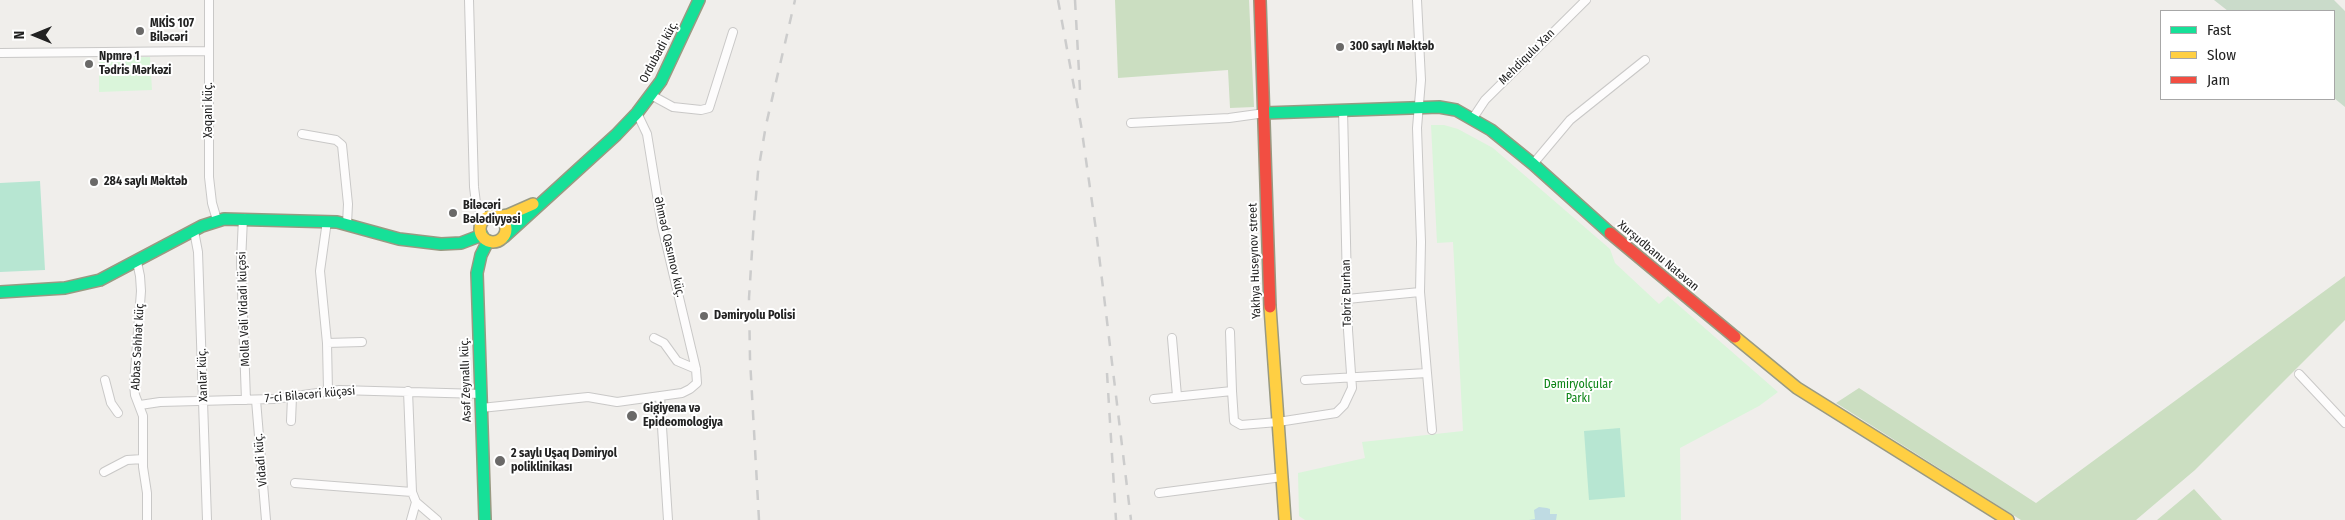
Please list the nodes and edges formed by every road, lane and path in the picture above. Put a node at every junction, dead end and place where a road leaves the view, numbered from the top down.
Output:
1 (208, 0) edge
2 (469, 0) edge
3 (699, 0) edge
4 (1260, 0) edge
5 (1417, 0) edge
6 (1586, 0) edge
7 (733, 32) dead end
8 (0, 52) edge
9 (208, 52) junction
10 (1646, 60) dead end
11 (651, 95) junction
12 (1420, 107) junction
13 (1343, 109) junction
14 (637, 113) junction
15 (1265, 113) junction
16 (1473, 118) junction
17 (1131, 122) dead end
18 (302, 134) dead end
19 (1532, 164) junction
20 (542, 200) junction
21 (496, 216) junction
22 (243, 218) junction
23 (217, 220) junction
24 (485, 220) junction
25 (326, 221) junction
26 (347, 224) junction
27 (194, 231) junction
28 (504, 237) junction
29 (485, 238) junction
30 (137, 262) junction
31 (0, 292) edge
32 (1420, 292) junction
33 (1347, 299) junction
34 (1230, 332) dead end
35 (654, 338) dead end
36 (1172, 338) dead end
37 (362, 342) dead end
38 (327, 343) junction
39 (696, 369) junction
40 (1427, 372) junction
41 (2299, 374) dead end
42 (1351, 377) junction
43 (105, 380) dead end
44 (1305, 380) dead end
45 (328, 391) junction
46 (408, 391) junction
47 (1232, 391) junction
48 (481, 394) junction
49 (660, 396) junction
50 (1177, 396) junction
51 (292, 397) junction
52 (1154, 399) dead end
53 (246, 400) junction
54 (256, 400) junction
55 (204, 401) junction
56 (140, 405) junction
57 (481, 408) junction
58 (118, 413) dead end
59 (292, 421) dead end
60 (1278, 422) junction
61 (2345, 423) edge
62 (1432, 430) dead end
63 (143, 459) junction
64 (104, 472) dead end
65 (1282, 477) junction
66 (294, 483) dead end
67 (412, 492) junction
68 (1159, 493) dead end
69 (416, 502) junction
70 (147, 520) edge
71 (207, 520) edge
72 (266, 520) edge
73 (411, 520) edge
74 (437, 520) edge
75 (485, 520) edge
76 (668, 520) edge
77 (1285, 520) edge
78 (2008, 520) edge

1 - 9 street, Xəqani küç.
2 - 24 street
3 - 11 main road, Ordubadi küç.
4 - 15 main road, Yakhya Huseynov street
5 - 12 street
6 - 16 street, Mehdiqulu Xan
7 - 11 street
8 - 9 street
9 - 23 street, Xəqani küç.
10 - 19 street
11 - 14 main road, Ordubadi küç.
12 - 13 main road, Xurşudbanu Natəvan
12 - 16 main road, Xurşudbanu Natəvan
12 - 32 street
13 - 15 main road, Xurşudbanu Natəvan
13 - 33 street, Təbriz Burhan
14 - 20 main road, Ordubadi küç.
14 - 39 street, Əhməd Qasımov küç.
15 - 17 street
15 - 60 main road, Yakhya Huseynov street
16 - 19 main road, Xurşudbanu Natəvan
18 - 26 street
19 - 78 main road, Xurşudbanu Natəvan
20 - 21 main road
20 - 28 main road
21 - 24 main road
21 - 28 main road
22 - 23 main road
22 - 25 main road
22 - 53 street, Molla Vəli Vidadi küçəsi
23 - 27 main road
24 - 29 main road
25 - 26 main road
25 - 38 street
26 - 29 main road
27 - 30 main road
27 - 55 street, Xanlar küç.
28 - 29 main road
29 - 48 main road, Asəf Zeynallı küç.
30 - 31 main road
30 - 56 street, Abbas Səhhət küç
32 - 33 street
32 - 40 street
33 - 42 street, Təbriz Burhan
34 - 47 street
35 - 39 street
36 - 50 street
37 - 38 street
38 - 45 street
39 - 49 street, Əhməd Qasımov küç.
40 - 42 street
40 - 62 street
41 - 61 street
42 - 44 street
42 - 60 street, Təbriz Burhan
43 - 58 street
45 - 46 street, 7-ci Biləcəri küçəsi
45 - 51 street, 7-ci Biləcəri küçəsi
46 - 48 street, 7-ci Biləcəri küçəsi
46 - 67 street
47 - 50 street
47 - 60 street, Təbriz Burhan
48 - 57 main road, Asəf Zeynallı küç.
49 - 57 street
49 - 76 street
50 - 52 street
51 - 54 street, 7-ci Biləcəri küçəsi
51 - 59 street
53 - 54 street, 7-ci Biləcəri küçəsi
53 - 55 street, 7-ci Biləcəri küçəsi
54 - 72 street, Vidadi küç.
55 - 56 street, 7-ci Biləcəri küçəsi
55 - 71 street, Xanlar küç.
56 - 63 street, Abbas Səhhət küç
57 - 75 main road, Asəf Zeynallı küç.
60 - 65 main road, Yakhya Huseynov street
63 - 64 street
63 - 70 street, Abbas Səhhət küç
65 - 68 street
65 - 77 main road, Yakhya Huseynov street
66 - 67 street
67 - 69 street
69 - 73 street
69 - 74 street

